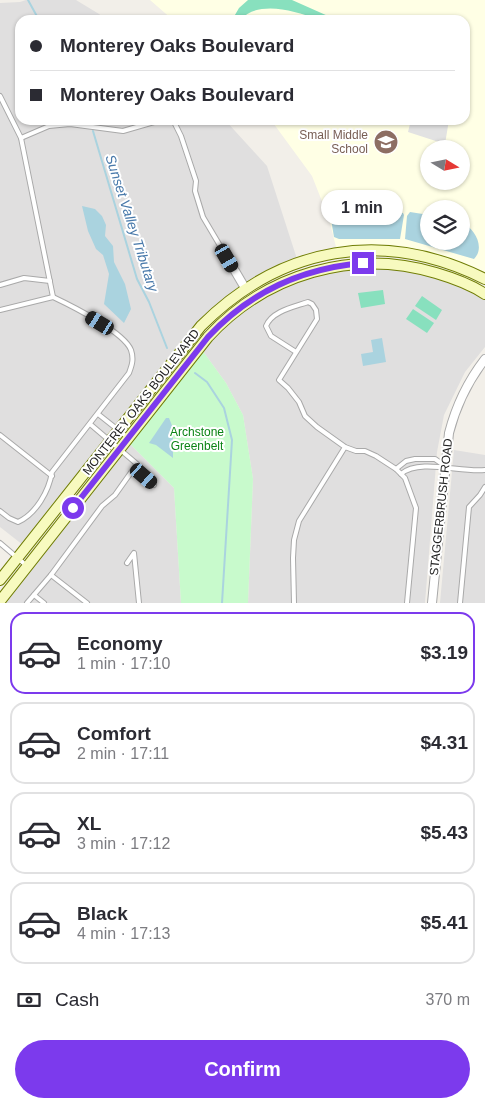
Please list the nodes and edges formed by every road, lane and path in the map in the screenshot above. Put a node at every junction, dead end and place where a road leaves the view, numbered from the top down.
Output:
1 (0, 96) edge
2 (60, 125) edge
3 (78, 125) edge
4 (144, 125) edge
5 (176, 125) edge
6 (21, 138) junction
7 (235, 271) joint
8 (485, 279) edge
9 (50, 281) junction
10 (0, 285) edge
11 (245, 288) junction
12 (485, 294) edge
13 (53, 297) junction
14 (0, 310) edge
15 (296, 352) junction
16 (485, 360) edge
17 (98, 414) junction
18 (90, 424) junction
19 (118, 430) junction
20 (0, 435) edge
21 (128, 438) junction
22 (110, 441) junction
23 (345, 447) junction
24 (120, 450) junction
25 (445, 466) junction
26 (135, 468) junction
27 (396, 469) junction
28 (485, 470) edge
29 (401, 474) junction
30 (52, 476) junction
31 (154, 485) dead end
32 (485, 487) edge
33 (0, 511) edge
34 (0, 543) edge
35 (17, 558) junction
36 (127, 563) dead end
37 (27, 566) junction
38 (51, 575) junction
39 (0, 580) edge
40 (34, 595) junction
41 (0, 601) edge
42 (28, 603) edge
43 (44, 603) edge
44 (87, 603) edge
45 (139, 603) edge
46 (294, 603) edge
47 (407, 603) edge
48 (432, 603) edge
49 (460, 603) edge

1 - 6 lane
2 - 6 lane
3 - 4 lane
5 - 7 lane
6 - 9 lane
7 - 11 street
8 - 11 street, MONTEREY OAKS BOULEVARD
9 - 10 lane
9 - 13 lane
11 - 19 street, MONTEREY OAKS BOULEVARD
12 - 21 street, MONTEREY OAKS BOULEVARD
13 - 14 lane
13 - 17 lane
15 - 15 lane
15 - 23 lane
16 - 25 street, STAGGERBRUSH ROAD
17 - 18 lane
17 - 19 lane
18 - 22 lane
18 - 30 lane
19 - 21 lane
19 - 22 street, MONTEREY OAKS BOULEVARD
20 - 30 lane
21 - 24 street, MONTEREY OAKS BOULEVARD
22 - 24 lane
22 - 35 street, MONTEREY OAKS BOULEVARD
23 - 27 lane
23 - 46 lane
24 - 26 lane
24 - 37 street, MONTEREY OAKS BOULEVARD
25 - 27 lane
25 - 28 lane
25 - 29 lane
25 - 48 street, STAGGERBRUSH ROAD
26 - 31 lane
26 - 38 lane
27 - 29 lane
29 - 47 lane
30 - 33 lane
32 - 49 lane
34 - 35 lane
35 - 37 lane
35 - 39 street, MONTEREY OAKS BOULEVARD
36 - 45 lane
37 - 41 street, MONTEREY OAKS BOULEVARD
38 - 40 lane
38 - 44 lane
40 - 42 lane
40 - 43 lane

